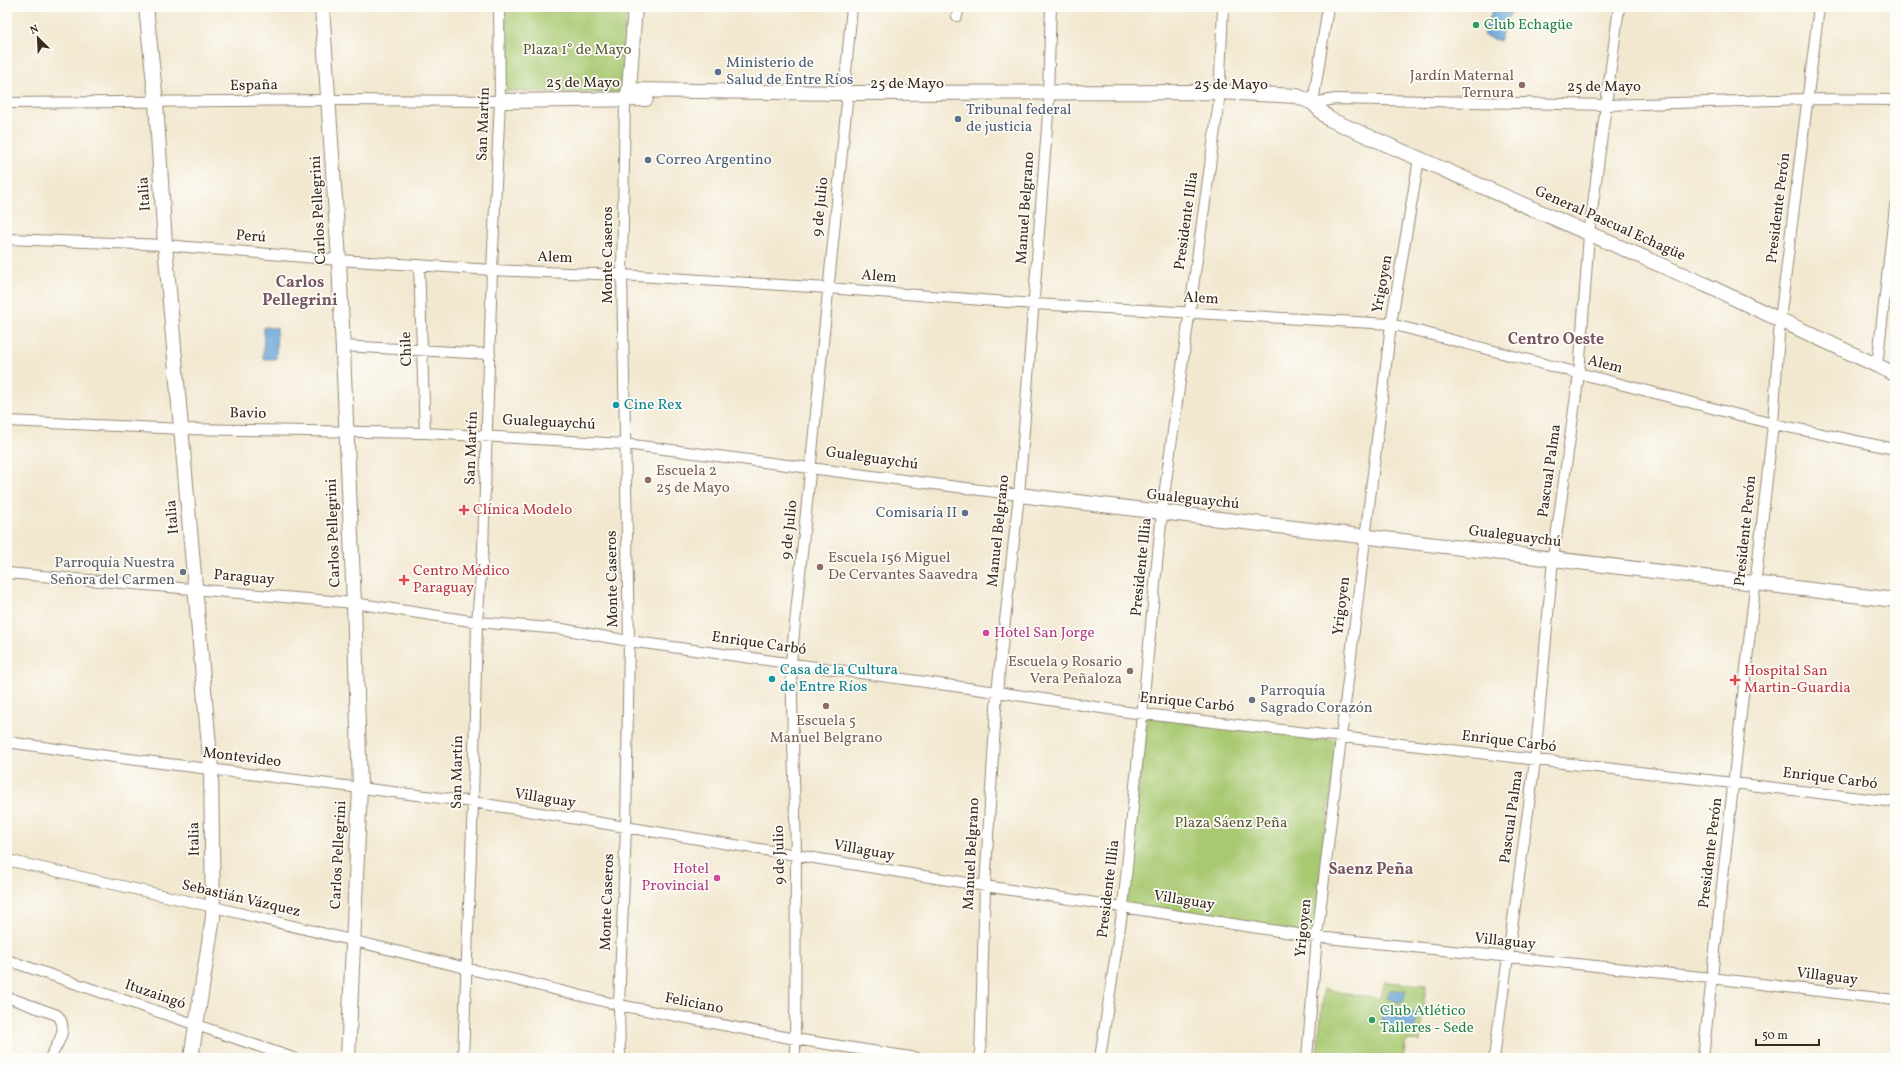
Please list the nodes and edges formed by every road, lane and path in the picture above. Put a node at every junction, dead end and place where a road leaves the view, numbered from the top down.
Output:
1 (146, 7) edge
2 (322, 7) edge
3 (499, 7) edge
4 (635, 7) edge
5 (852, 7) edge
6 (1051, 7) edge
7 (1223, 7) edge
8 (1328, 7) edge
9 (1619, 7) edge
10 (1819, 7) edge
11 (627, 95) junction
12 (845, 97) junction
13 (1049, 97) junction
14 (1219, 97) junction
15 (1808, 99) junction
16 (329, 100) junction
17 (1895, 100) edge
18 (500, 101) junction
19 (156, 102) junction
20 (7, 103) edge
21 (1313, 103) junction
22 (1607, 105) junction
23 (1419, 158) junction
24 (1895, 206) edge
25 (1589, 234) junction
26 (1893, 236) edge
27 (7, 239) edge
28 (166, 245) junction
29 (339, 260) junction
30 (419, 265) junction
31 (492, 270) junction
32 (622, 275) junction
33 (828, 288) junction
34 (1034, 304) junction
35 (1189, 313) junction
36 (1780, 320) junction
37 (1391, 324) junction
38 (343, 346) junction
39 (422, 350) junction
40 (490, 354) junction
41 (1877, 366) junction
42 (1579, 374) junction
43 (1895, 374) edge
44 (7, 421) edge
45 (1773, 424) junction
46 (182, 429) junction
47 (346, 431) junction
48 (425, 433) junction
49 (488, 438) junction
50 (625, 444) junction
51 (1895, 449) edge
52 (811, 468) junction
53 (1019, 495) junction
54 (1163, 514) junction
55 (1365, 536) junction
56 (1553, 559) junction
57 (7, 573) edge
58 (1756, 584) junction
59 (196, 589) junction
60 (1895, 600) edge
61 (354, 603) junction
62 (477, 622) junction
63 (629, 641) junction
64 (791, 663) junction
65 (997, 692) junction
66 (1142, 713) junction
67 (1342, 736) junction
68 (7, 742) edge
69 (1535, 761) junction
70 (211, 769) junction
71 (1734, 783) junction
72 (360, 787) junction
73 (473, 802) junction
74 (1895, 802) edge
75 (626, 828) junction
76 (796, 854) junction
77 (7, 860) edge
78 (985, 886) junction
79 (214, 907) junction
80 (1123, 907) junction
81 (1317, 937) junction
82 (352, 941) junction
83 (1506, 958) junction
84 (7, 960) edge
85 (468, 968) junction
86 (1711, 978) junction
87 (7, 997) edge
88 (1895, 1000) edge
89 (619, 1005) junction
90 (196, 1024) junction
91 (795, 1039) junction
92 (50, 1058) edge
93 (190, 1058) edge
94 (294, 1058) edge
95 (348, 1058) edge
96 (463, 1058) edge
97 (620, 1058) edge
98 (795, 1058) edge
99 (917, 1058) edge
100 (980, 1058) edge
101 (1100, 1058) edge
102 (1307, 1058) edge
103 (1494, 1058) edge
104 (1703, 1058) edge

1 - 19 street, Italia
2 - 16 street, Carlos Pellegrini
3 - 18 street, San Martín
4 - 11 street
5 - 12 street, 9 de Julio
6 - 13 street, Manuel Belgrano
7 - 14 street, Presidente Illia
8 - 21 street
9 - 22 street, Pascual Palma
10 - 15 street, Presidente Perón
11 - 12 street, 25 de Mayo
11 - 18 street, 25 de Mayo
11 - 32 street, Monte Caseros
12 - 13 street, 25 de Mayo
12 - 33 street, 9 de Julio
13 - 14 street, 25 de Mayo
13 - 34 street, Manuel Belgrano
14 - 21 street, 25 de Mayo
14 - 35 street, Presidente Illia
15 - 17 street, 25 de Mayo
15 - 22 street, 25 de Mayo
15 - 36 street, Presidente Perón
16 - 18 street, España
16 - 19 street, España
16 - 29 street, Carlos Pellegrini
18 - 31 street, San Martín
19 - 20 street, España
19 - 28 street, Italia
21 - 22 street, 25 de Mayo
21 - 23 street, General Pascual Echagüe
22 - 25 street, Pascual Palma
23 - 25 street, General Pascual Echagüe
23 - 37 street, Yrigoyen
24 - 26 street
25 - 36 street, General Pascual Echagüe
25 - 42 street, Pascual Palma
26 - 41 street
27 - 28 street, Perú
28 - 29 street, Perú
28 - 46 street, Italia
29 - 30 street, Perú
29 - 38 street, Carlos Pellegrini
30 - 31 street, Perú
30 - 39 street, Chile
31 - 32 street, Alem
31 - 40 street, San Martín
32 - 33 street, Alem
32 - 50 street, Monte Caseros
33 - 34 street, Alem
33 - 52 street, 9 de Julio
34 - 35 street, Alem
34 - 53 street, Manuel Belgrano
35 - 37 street, Alem
35 - 54 street, Presidente Illia
36 - 41 street, General Pascual Echagüe
36 - 45 street, Presidente Perón
37 - 42 street, Alem
37 - 55 street, Yrigoyen
38 - 39 street
38 - 47 street, Carlos Pellegrini
39 - 40 street
39 - 48 street, Chile
40 - 49 street, San Martín
41 - 43 street, General Pascual Echagüe
42 - 45 street, Alem
42 - 56 street, Pascual Palma
44 - 46 street, Bavio
45 - 51 street, Alem
45 - 58 street, Presidente Perón
46 - 47 street, Bavio
46 - 59 street, Italia
47 - 48 street, Bavio
47 - 61 street, Carlos Pellegrini
48 - 49 street, Bavio
49 - 50 street, Gualeguaychú
49 - 62 street, San Martín
50 - 52 street, Gualeguaychú
50 - 63 street, Monte Caseros
52 - 53 street, Gualeguaychú
52 - 64 street, 9 de Julio
53 - 54 street, Gualeguaychú
53 - 65 street, Manuel Belgrano
54 - 55 street, Gualeguaychú
54 - 66 street, Presidente Illia
55 - 56 street, Gualeguaychú
55 - 67 street, Yrigoyen
56 - 58 street, Gualeguaychú
56 - 69 street, Pascual Palma
57 - 59 street, Paraguay
58 - 60 street, Gualeguaychú
58 - 71 street, Presidente Perón
59 - 61 street, Paraguay
59 - 70 street, Italia
61 - 62 street, Paraguay
61 - 72 street, Carlos Pellegrini
62 - 63 street, Enrique Carbó
62 - 73 street, San Martín
63 - 64 street, Enrique Carbó
63 - 75 street, Monte Caseros
64 - 65 street, Enrique Carbó
64 - 76 street, 9 de Julio
65 - 66 street, Enrique Carbó
65 - 78 street, Manuel Belgrano
66 - 67 street, Enrique Carbó
66 - 80 street, Presidente Illia
67 - 69 street, Enrique Carbó
67 - 81 street, Yrigoyen
68 - 70 street, Montevideo
69 - 71 street, Enrique Carbó
69 - 83 street, Pascual Palma
70 - 72 street, Montevideo
70 - 79 street, Italia
71 - 74 street, Enrique Carbó
71 - 86 street, Presidente Perón
72 - 73 street, Montevideo
72 - 82 street, Carlos Pellegrini
73 - 75 street, Villaguay
73 - 85 street, San Martín
75 - 76 street, Villaguay
75 - 89 street, Monte Caseros
76 - 78 street, Villaguay
76 - 91 street, 9 de Julio
77 - 79 street, Sebastián Vázquez
78 - 80 street, Villaguay
78 - 100 street, Manuel Belgrano
79 - 82 street, Sebastián Vázquez
79 - 90 street, Italia
80 - 81 street, Villaguay
80 - 101 street, Presidente Illia
81 - 83 street, Villaguay
81 - 102 street, Yrigoyen
82 - 85 street, Sebastián Vázquez
82 - 95 street, Carlos Pellegrini
83 - 86 street, Villaguay
83 - 103 street, Pascual Palma
84 - 90 street, Ituzaingó
85 - 89 street, Feliciano
85 - 96 street, San Martín
86 - 88 street, Villaguay
86 - 104 street, Presidente Perón
87 - 92 street
89 - 91 street, Feliciano
89 - 97 street, Monte Caseros
90 - 93 street, Italia
90 - 94 street, Ituzaingó
91 - 98 street, 9 de Julio
91 - 99 street, Feliciano

